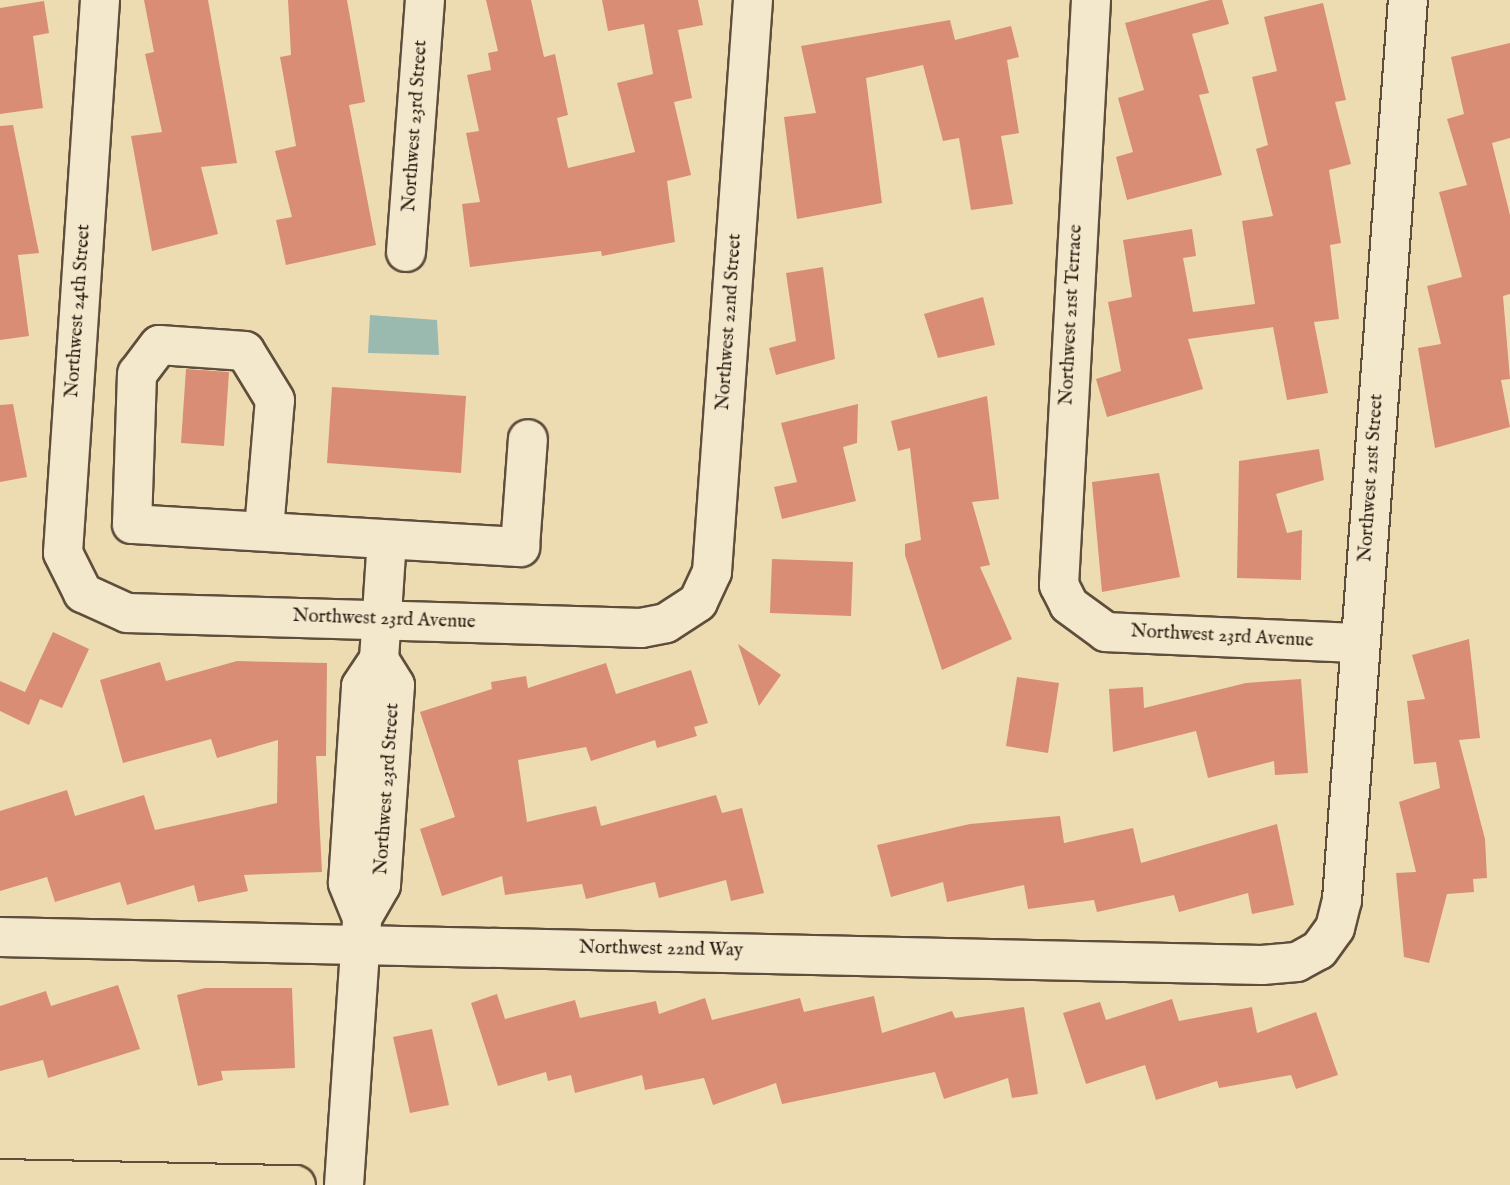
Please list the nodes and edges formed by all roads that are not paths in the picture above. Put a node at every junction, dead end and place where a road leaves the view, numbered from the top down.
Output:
1 (100, 0) edge
2 (425, 0) edge
3 (754, 0) edge
4 (1091, 0) edge
5 (1408, 0) edge
6 (406, 251) dead end
7 (528, 439) dead end
8 (264, 530) junction
9 (387, 540) junction
10 (102, 607) joint
11 (383, 620) junction
12 (1086, 622) joint
13 (666, 624) joint
14 (1360, 643) junction
15 (361, 931) junction
16 (0, 937) edge
17 (1319, 950) joint
18 (0, 1179) edge
19 (296, 1185) edge
20 (344, 1185) edge

1 - 10 street, Northwest 24th Street
2 - 6 street, Northwest 23rd Street
3 - 13 street, Northwest 22nd Street
4 - 12 street, Northwest 21st Terrace
5 - 14 street, Northwest 21st Street
7 - 9 street
8 - 8 street
8 - 9 street
9 - 11 street, Northwest 23rd Street
10 - 11 street, Northwest 23rd Avenue
11 - 13 street, Northwest 23rd Avenue
11 - 15 street, Northwest 23rd Street
12 - 14 street, Northwest 23rd Avenue
14 - 17 street, Northwest 21st Street
15 - 16 street, Northwest 22nd Way
15 - 17 street, Northwest 22nd Way
15 - 20 street, Northwest 23rd Street
18 - 19 main road

